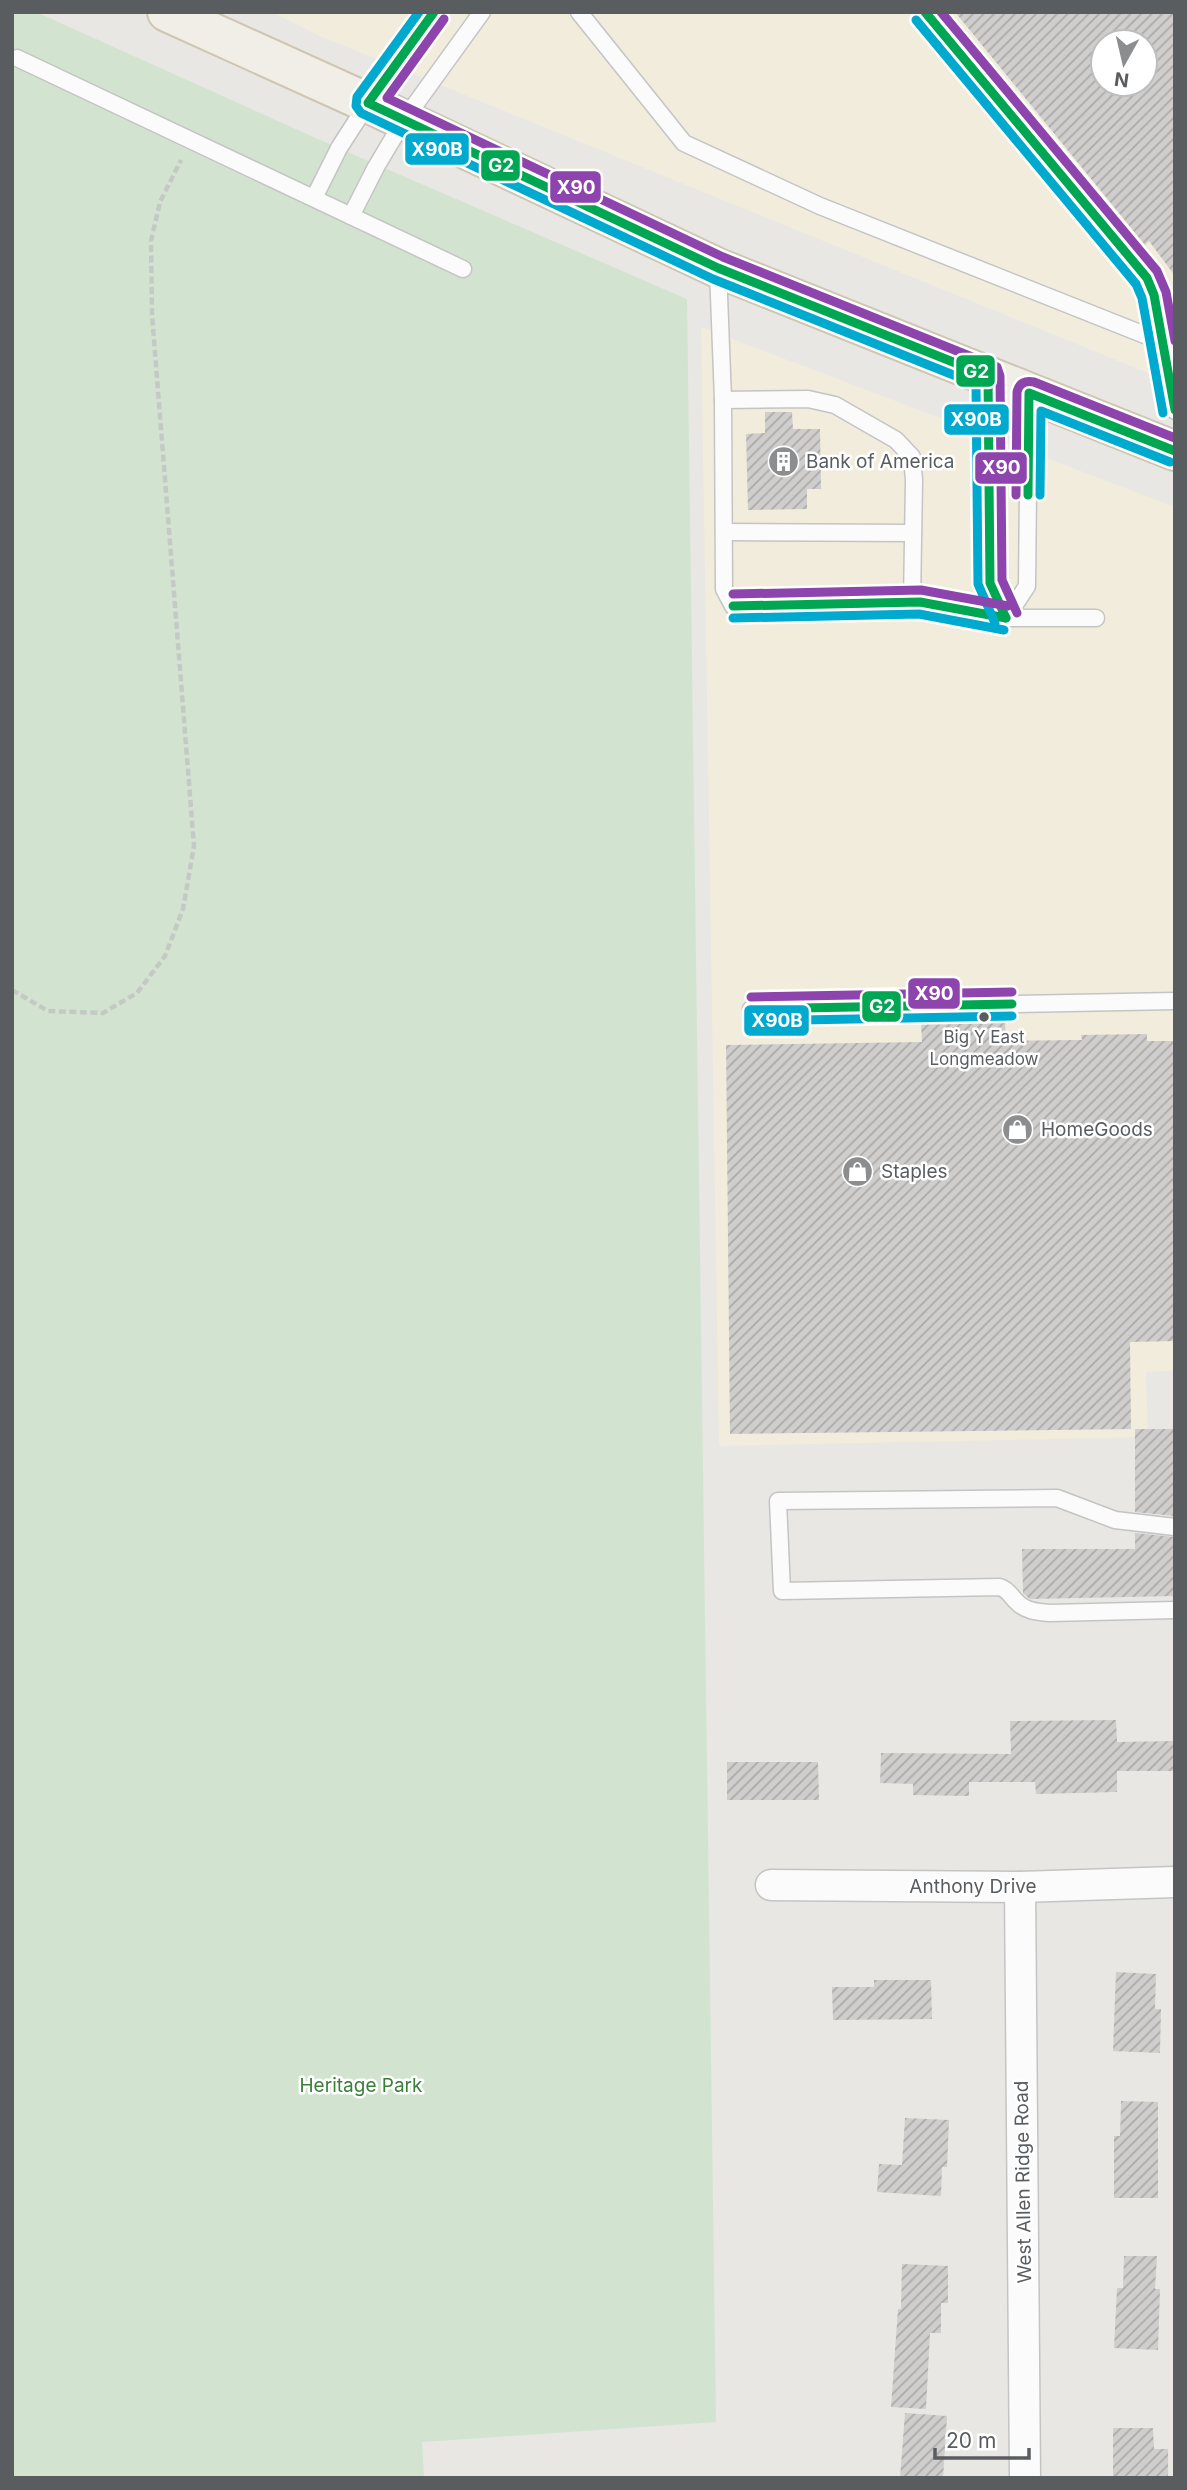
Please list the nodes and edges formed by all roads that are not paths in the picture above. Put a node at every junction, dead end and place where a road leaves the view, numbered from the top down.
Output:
1 (167, 12) edge
2 (434, 12) edge
3 (482, 12) edge
4 (579, 12) edge
5 (925, 12) edge
6 (16, 58) dead end
7 (368, 103) junction
8 (404, 120) junction
9 (314, 198) junction
10 (351, 216) junction
11 (718, 268) junction
12 (463, 270) dead end
13 (1171, 340) edge
14 (988, 376) junction
15 (1029, 393) junction
16 (723, 400) junction
17 (1175, 411) edge
18 (1175, 451) edge
19 (724, 532) junction
20 (913, 533) junction
21 (912, 602) junction
22 (1006, 618) junction
23 (1096, 618) dead end
24 (1175, 1001) edge
25 (751, 1009) dead end
26 (1175, 1527) edge
27 (1175, 1609) edge
28 (1175, 1882) edge
29 (771, 1885) dead end
30 (1020, 1887) junction
31 (1025, 2478) edge

1 - 7 main road
2 - 7 lane
3 - 8 lane
4 - 13 lane
5 - 13 lane
6 - 9 lane
7 - 8 main road
7 - 9 lane
8 - 10 lane
8 - 11 main road
9 - 10 lane
10 - 12 lane
11 - 14 main road
11 - 16 lane
13 - 17 lane
14 - 15 main road
14 - 22 lane
15 - 18 main road
15 - 22 lane
16 - 19 lane
16 - 20 lane
19 - 20 lane
19 - 21 lane
20 - 21 lane
21 - 22 lane
22 - 23 lane
24 - 25 lane
26 - 27 lane
28 - 30 street, Anthony Drive
29 - 30 street, Anthony Drive
30 - 31 street, West Allen Ridge Road

